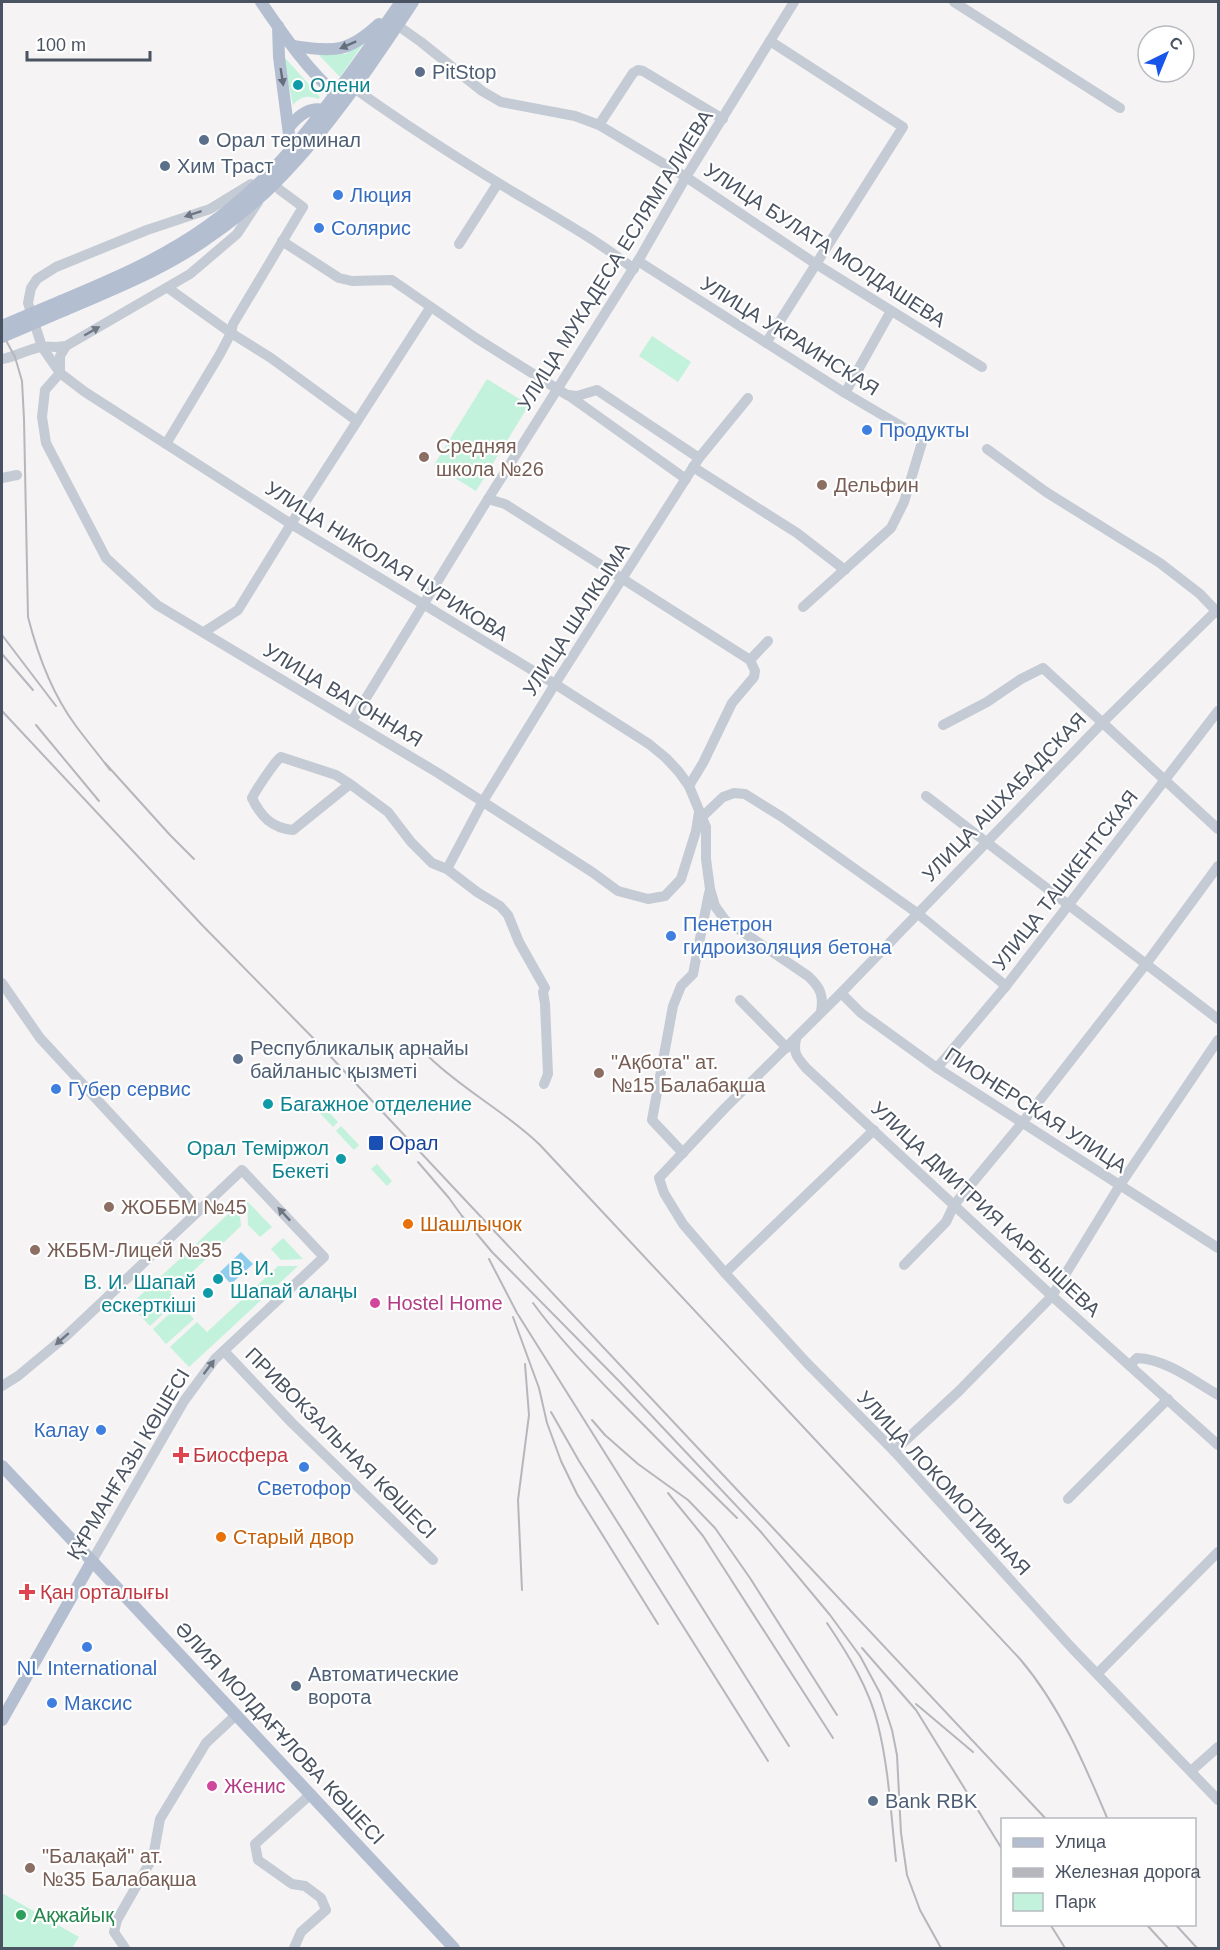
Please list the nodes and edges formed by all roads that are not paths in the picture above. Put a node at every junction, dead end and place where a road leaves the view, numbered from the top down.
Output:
1 (261, 2) edge
2 (413, 2) edge
3 (795, 2) edge
4 (954, 2) edge
5 (398, 7) edge
6 (397, 25) junction
7 (278, 26) junction
8 (770, 41) junction
9 (292, 46) junction
10 (354, 88) junction
11 (339, 97) junction
12 (1120, 108) dead end
13 (328, 112) junction
14 (723, 119) junction
15 (599, 125) junction
16 (289, 127) junction
17 (291, 150) junction
18 (279, 164) junction
19 (687, 177) junction
20 (498, 183) junction
21 (274, 184) junction
22 (263, 194) junction
23 (282, 241) junction
24 (459, 243) dead end
25 (816, 264) junction
26 (636, 265) junction
27 (168, 288) junction
28 (63, 306) junction
29 (430, 308) junction
30 (891, 310) junction
31 (2, 326) edge
32 (231, 333) junction
33 (2, 337) edge
34 (766, 343) junction
35 (66, 346) junction
36 (42, 347) junction
37 (2, 359) edge
38 (982, 367) dead end
39 (60, 373) junction
40 (557, 389) junction
41 (845, 393) junction
42 (567, 395) junction
43 (748, 398) dead end
44 (357, 421) junction
45 (166, 444) junction
46 (987, 449) dead end
47 (696, 462) junction
48 (17, 475) dead end
49 (2, 478) edge
50 (686, 479) junction
51 (488, 499) junction
52 (291, 524) junction
53 (845, 570) junction
54 (623, 579) junction
55 (424, 605) junction
56 (803, 607) dead end
57 (1217, 612) edge
58 (204, 632) junction
59 (768, 641) dead end
60 (750, 660) junction
61 (555, 684) junction
62 (1218, 711) edge
63 (352, 721) junction
64 (1102, 722) junction
65 (943, 725) dead end
66 (1164, 780) junction
67 (350, 784) junction
68 (689, 786) junction
69 (926, 796) dead end
70 (482, 803) junction
71 (701, 812) junction
72 (1218, 829) edge
73 (986, 842) junction
74 (1218, 866) edge
75 (447, 869) junction
76 (710, 888) junction
77 (1068, 904) junction
78 (917, 913) junction
79 (1146, 964) junction
80 (2, 984) edge
81 (1006, 986) junction
82 (841, 993) junction
83 (740, 1000) dead end
84 (821, 1012) junction
85 (1218, 1019) edge
86 (796, 1039) junction
87 (1218, 1040) edge
88 (787, 1048) junction
89 (937, 1068) junction
90 (544, 1084) dead end
91 (1022, 1123) junction
92 (874, 1130) junction
93 (683, 1153) junction
94 (1120, 1185) junction
95 (954, 1204) junction
96 (200, 1210) junction
97 (1218, 1248) edge
98 (904, 1264) dead end
99 (725, 1273) junction
100 (1052, 1296) junction
101 (224, 1351) junction
102 (1130, 1365) junction
103 (2, 1386) edge
104 (1218, 1395) edge
105 (1168, 1399) junction
106 (1218, 1445) edge
107 (894, 1452) junction
108 (2, 1466) edge
109 (1068, 1499) dead end
110 (1218, 1552) edge
111 (433, 1560) dead end
112 (92, 1561) junction
113 (1098, 1673) junction
114 (236, 1715) junction
115 (2, 1719) edge
116 (1218, 1747) edge
117 (1191, 1771) junction
118 (311, 1794) junction
119 (1218, 1800) edge
120 (125, 1948) edge
121 (294, 1948) edge
122 (454, 1948) edge

1 - 7 main road
2 - 6 main road
3 - 8 street, УЛИЦА МУКАДЕСА ЕСЛЯМГАЛИЕВА
4 - 12 street
5 -> 9 main road
5 - 11 main road
6 - 10 main road
6 - 15 street, УЛИЦА БУЛАТА МОЛДАШЕВА
7 - 9 main road
7 -> 16 main road
8 - 14 street, УЛИЦА МУКАДЕСА ЕСЛЯМГАЛИЕВА
8 - 25 street
9 - 11 main road
10 - 11 main road
10 - 20 street, УЛИЦА УКРАИНСКАЯ
11 - 13 main road
13 - 16 main road
13 - 17 main road
13 - 21 main road
14 - 15 street
14 - 19 street, УЛИЦА МУКАДЕСА ЕСЛЯМГАЛИЕВА
15 - 19 street, УЛИЦА БУЛАТА МОЛДАШЕВА
16 - 17 main road
17 - 18 main road
18 - 28 main road
18 -> 36 street, УЛИЦА НИКОЛАЯ ЧУРИКОВА
19 - 25 street, УЛИЦА БУЛАТА МОЛДАШЕВА
19 - 26 street, УЛИЦА МУКАДЕСА ЕСЛЯМГАЛИЕВА
20 - 24 street
20 - 26 street, УЛИЦА УКРАИНСКАЯ
21 - 22 main road
21 - 23 street
22 - 27 street
22 - 28 main road
23 - 29 street
23 - 32 street
25 - 30 street, УЛИЦА БУЛАТА МОЛДАШЕВА
25 - 34 street
26 - 34 street, УЛИЦА УКРАИНСКАЯ
26 - 40 street, УЛИЦА МУКАДЕСА ЕСЛЯМГАЛИЕВА
27 - 32 street
35 -> 27 street
28 - 31 main road, bridge
28 - 33 main road, bridge
29 - 40 street
29 - 44 street
30 - 38 street, УЛИЦА БУЛАТА МОЛДАШЕВА
30 - 41 street
32 - 44 street
32 - 45 street
34 - 41 street, УЛИЦА УКРАИНСКАЯ
35 - 36 street
35 - 39 street
36 - 37 street
36 - 39 street, УЛИЦА НИКОЛАЯ ЧУРИКОВА
39 - 45 street, УЛИЦА НИКОЛАЯ ЧУРИКОВА
39 - 58 street, УЛИЦА ВАГОННАЯ
40 - 42 street
40 - 51 street, УЛИЦА МУКАДЕСА ЕСЛЯМГАЛИЕВА
41 - 53 street, УЛИЦА УКРАИНСКАЯ
42 - 47 street
42 - 50 street
43 - 47 street, УЛИЦА ШАЛКЫМА
44 - 52 street
45 - 52 street, УЛИЦА НИКОЛАЯ ЧУРИКОВА
46 - 57 street
47 - 50 street, УЛИЦА ШАЛКЫМА
47 - 53 street
48 - 49 street
50 - 54 street, УЛИЦА ШАЛКЫМА
51 - 54 street
51 - 55 street, УЛИЦА МУКАДЕСА ЕСЛЯМГАЛИЕВА
52 - 55 street, УЛИЦА НИКОЛАЯ ЧУРИКОВА
52 - 58 street
53 - 56 street
54 - 60 street
54 - 61 street, УЛИЦА ШАЛКЫМА
55 - 61 street, УЛИЦА НИКОЛАЯ ЧУРИКОВА
55 - 63 street, УЛИЦА МУКАДЕСА ЕСЛЯМГАЛИЕВА
57 - 64 street, УЛИЦА АШХАБАДСКАЯ
58 - 63 street, УЛИЦА ВАГОННАЯ
59 - 60 street
60 - 68 street
61 - 68 street, УЛИЦА НИКОЛАЯ ЧУРИКОВА
61 - 70 street, УЛИЦА ШАЛКЫМА
62 - 66 street, УЛИЦА ТАШКЕНТСКАЯ
63 - 70 street, УЛИЦА ВАГОННАЯ
64 - 65 street
64 - 66 street
64 - 73 street, УЛИЦА АШХАБАДСКАЯ
66 - 72 street
66 - 77 street, УЛИЦА ТАШКЕНТСКАЯ
67 - 67 street
67 - 75 street
68 - 71 street, УЛИЦА НИКОЛАЯ ЧУРИКОВА
69 - 73 street
70 - 71 street, УЛИЦА ВАГОННАЯ
70 - 75 street, УЛИЦА ШАЛКЫМА
71 - 76 street, УЛИЦА НИКОЛАЯ ЧУРИКОВА
71 - 78 street
73 - 77 street
73 - 78 street, УЛИЦА АШХАБАДСКАЯ
74 - 79 street
75 - 90 street
76 - 84 street
76 - 93 street
77 - 79 street
77 - 81 street, УЛИЦА ТАШКЕНТСКАЯ
78 - 81 street
78 - 82 street, УЛИЦА АШХАБАДСКАЯ
79 - 85 street
79 - 91 street
80 - 96 street
81 - 89 street, УЛИЦА ТАШКЕНТСКАЯ
82 - 84 street, УЛИЦА АШХАБАДСКАЯ
82 - 89 street, ПИОНЕРСКАЯ УЛИЦА
83 - 88 street
84 - 86 street, УЛИЦА АШХАБАДСКАЯ
86 - 88 street
86 - 92 street, УЛИЦА ДМИТРИЯ КАРБЫШЕВА
87 - 94 street
88 - 93 street
89 - 91 street, ПИОНЕРСКАЯ УЛИЦА
91 - 94 street, ПИОНЕРСКАЯ УЛИЦА
91 - 95 street
92 - 95 street, УЛИЦА ДМИТРИЯ КАРБЫШЕВА
92 - 99 street
93 - 99 street, УЛИЦА ЛОКОМОТИВНАЯ
94 - 97 street, ПИОНЕРСКАЯ УЛИЦА
94 - 100 street
95 - 98 street
95 - 100 street, УЛИЦА ДМИТРИЯ КАРБЫШЕВА
101 -> 96 street, ҚҰРМАНҒАЗЫ КӨШЕСІ
96 -> 103 street
99 - 107 street, УЛИЦА ЛОКОМОТИВНАЯ
100 - 102 street, УЛИЦА ДМИТРИЯ КАРБЫШЕВА
100 - 107 street
101 - 111 street, ПРИВОКЗАЛЬНАЯ КӨШЕСІ
112 -> 101 street, ҚҰРМАНҒАЗЫ КӨШЕСІ
102 - 104 street
102 - 105 street, УЛИЦА ДМИТРИЯ КАРБЫШЕВА
105 - 106 street, УЛИЦА ДМИТРИЯ КАРБЫШЕВА
105 - 109 street
107 - 113 street, УЛИЦА ЛОКОМОТИВНАЯ
108 - 112 main road, ӘЛИЯ МОЛДАҒҰЛОВА КӨШЕСІ
110 - 113 street
112 - 114 main road, ӘЛИЯ МОЛДАҒҰЛОВА КӨШЕСІ
112 - 115 main road, ҚҰРМАНҒАЗЫ КӨШЕСІ
113 - 117 street, УЛИЦА ЛОКОМОТИВНАЯ
114 - 118 main road, ӘЛИЯ МОЛДАҒҰЛОВА КӨШЕСІ
114 - 120 street
116 - 117 street
117 - 119 street, УЛИЦА ЛОКОМОТИВНАЯ
118 - 121 street
118 - 122 main road, ӘЛИЯ МОЛДАҒҰЛОВА КӨШЕСІ

